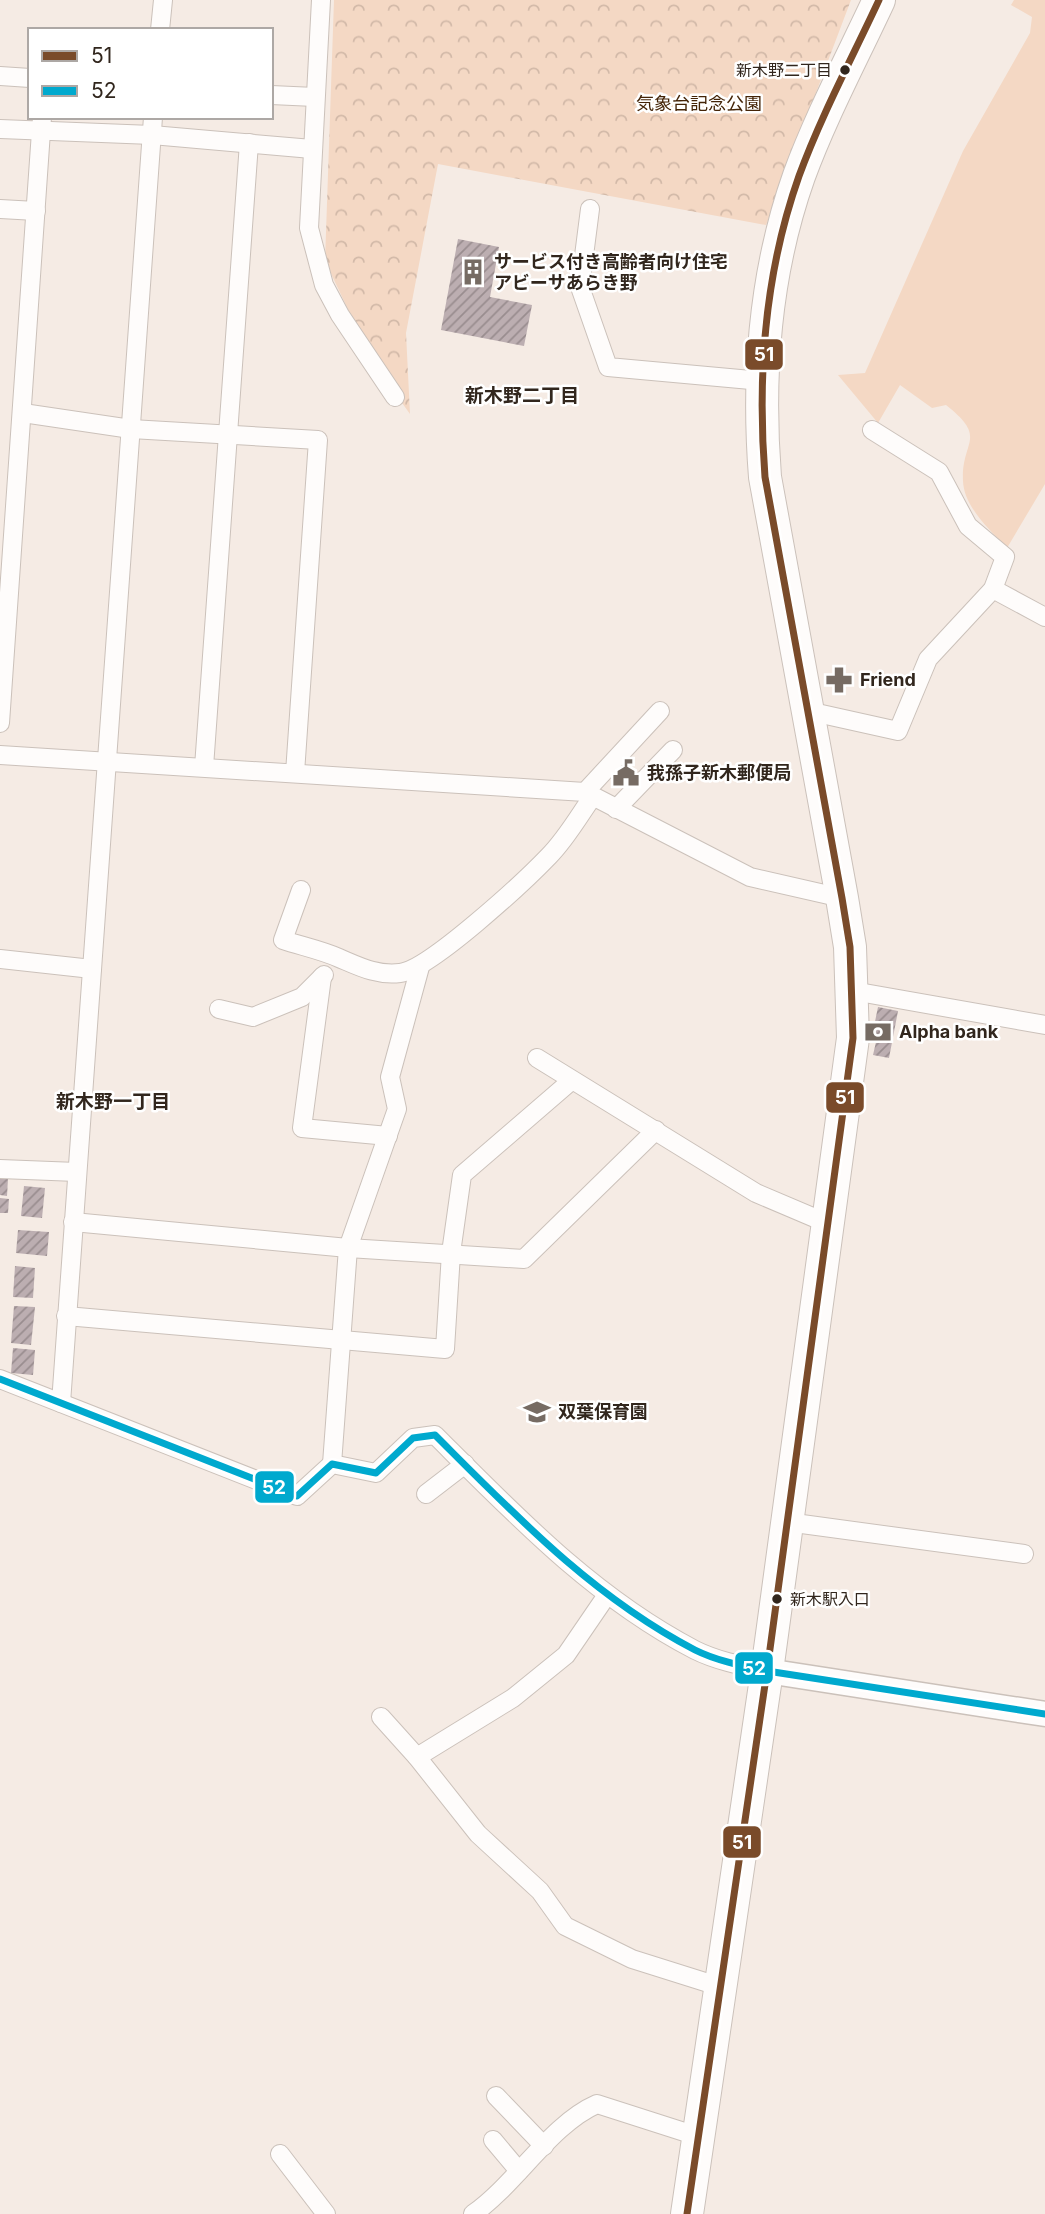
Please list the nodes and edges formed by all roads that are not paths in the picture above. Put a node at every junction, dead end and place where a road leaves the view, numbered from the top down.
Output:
1 (163, 0) edge
2 (321, 0) edge
3 (879, 0) edge
4 (160, 28) edge
5 (0, 76) edge
6 (28, 78) edge
7 (273, 95) edge
8 (315, 97) junction
9 (41, 125) edge
10 (153, 126) edge
11 (0, 129) edge
12 (249, 144) junction
13 (312, 149) junction
14 (590, 208) dead end
15 (0, 209) edge
16 (36, 211) junction
17 (762, 381) junction
18 (395, 397) dead end
19 (23, 413) junction
20 (131, 429) junction
21 (872, 430) dead end
22 (228, 433) junction
23 (8, 502) edge
24 (993, 589) junction
25 (1045, 617) edge
26 (660, 711) dead end
27 (808, 711) junction
28 (0, 723) edge
29 (673, 750) dead end
30 (0, 755) edge
31 (107, 761) junction
32 (204, 767) junction
33 (295, 773) junction
34 (589, 794) junction
35 (616, 809) junction
36 (301, 890) dead end
37 (842, 898) junction
38 (341, 958) junction
39 (0, 959) edge
40 (419, 967) junction
41 (92, 969) junction
42 (322, 977) junction
43 (853, 991) junction
44 (219, 1009) dead end
45 (1045, 1025) edge
46 (537, 1058) dead end
47 (571, 1081) junction
48 (656, 1130) junction
49 (388, 1136) junction
50 (0, 1168) edge
51 (77, 1172) junction
52 (73, 1222) junction
53 (829, 1224) junction
54 (348, 1248) junction
55 (451, 1253) junction
56 (66, 1316) junction
57 (343, 1342) junction
58 (0, 1379) edge
59 (61, 1403) junction
60 (332, 1464) junction
61 (464, 1464) junction
62 (426, 1494) dead end
63 (787, 1522) junction
64 (1024, 1554) dead end
65 (607, 1595) junction
66 (767, 1671) junction
67 (1045, 1714) edge
68 (381, 1717) dead end
69 (417, 1756) junction
70 (722, 1987) junction
71 (496, 2096) dead end
72 (700, 2137) junction
73 (493, 2140) dead end
74 (544, 2146) junction
75 (280, 2154) dead end
76 (519, 2171) junction
77 (326, 2214) edge
78 (474, 2214) edge
79 (687, 2214) edge

1 - 4 street
2 - 8 street
3 - 17 highway
5 - 6 street
7 - 8 street
8 - 13 street
9 - 10 street
9 - 11 street
9 - 16 street
10 - 12 street
10 - 20 street
12 - 13 street
12 - 22 street
13 - 18 street
14 - 17 street
15 - 16 street
16 - 19 street
17 - 27 highway
19 - 20 street
19 - 23 street
20 - 22 street
20 - 31 street
21 - 24 street
22 - 32 street
22 - 33 street
23 - 28 street
24 - 25 street
24 - 27 street
26 - 34 street
27 - 37 highway
29 - 35 street
30 - 31 street
31 - 32 street
31 - 41 street
32 - 33 street
33 - 34 street
34 - 35 street
34 - 40 street
35 - 37 street
36 - 38 street
37 - 43 highway
38 - 40 street
38 - 42 street
39 - 41 street
40 - 49 street
41 - 51 street
42 - 44 street
42 - 49 street
43 - 45 street
43 - 53 highway
46 - 47 street
47 - 48 street
47 - 55 street
48 - 53 street
48 - 55 street
49 - 54 street
50 - 51 street
51 - 52 street
52 - 54 street
52 - 56 street
53 - 63 highway
54 - 55 street
54 - 57 street
55 - 57 street
56 - 57 street
56 - 59 street
57 - 60 street
58 - 59 street
59 - 60 street
60 - 61 street
61 - 62 street
61 - 65 street
63 - 64 street
63 - 66 highway
65 - 66 street
65 - 69 street
66 - 67 street
66 - 70 highway
68 - 69 street
69 - 70 street
70 - 72 highway
71 - 74 street
72 - 74 street
72 - 79 highway
73 - 76 street
74 - 76 street
75 - 77 street
76 - 78 street

